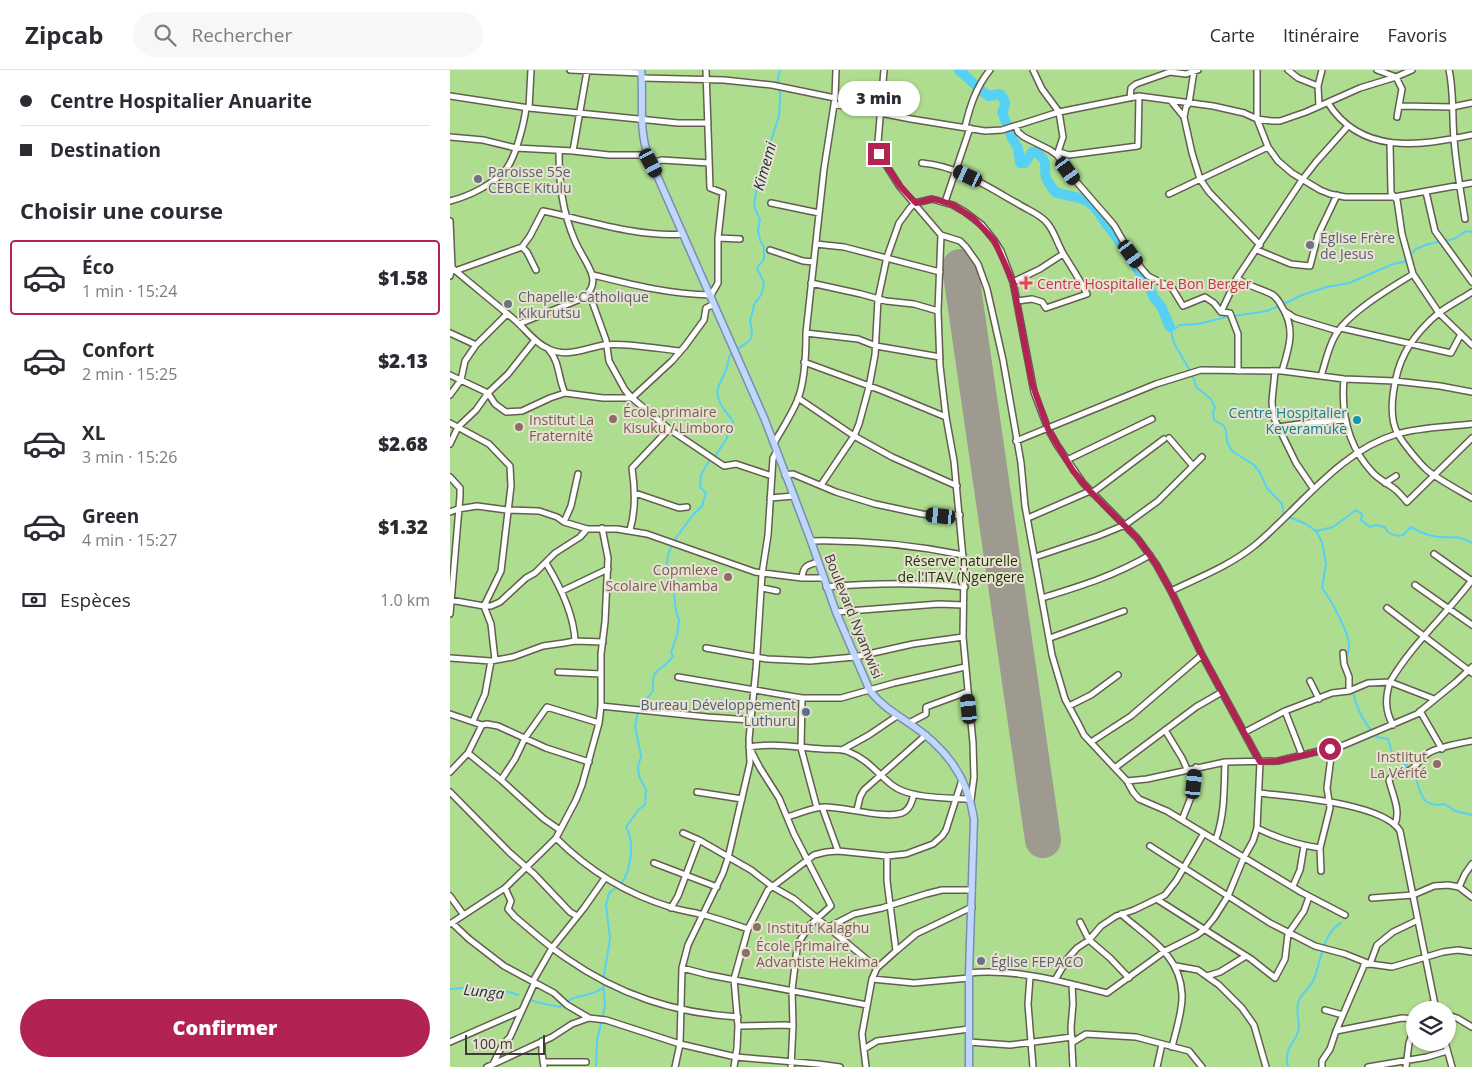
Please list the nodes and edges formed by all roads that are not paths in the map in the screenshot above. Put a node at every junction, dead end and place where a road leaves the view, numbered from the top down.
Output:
1 (531, 70) edge
2 (570, 70) edge
3 (706, 70) edge
4 (836, 70) edge
5 (884, 70) edge
6 (990, 70) edge
7 (1033, 70) edge
8 (1256, 70) edge
9 (1288, 70) edge
10 (1322, 70) edge
11 (1377, 70) edge
12 (1412, 70) edge
13 (1449, 70) edge
14 (589, 71) edge
15 (1196, 71) edge
16 (641, 74) edge
17 (1396, 77) junction
18 (706, 80) junction
19 (1318, 86) junction
20 (450, 96) edge
21 (1139, 96) junction
22 (1130, 98) junction
23 (834, 101) junction
24 (1171, 101) junction
25 (1189, 103) junction
26 (1328, 103) junction
27 (1472, 103) edge
28 (1320, 106) junction
29 (1400, 106) junction
30 (1452, 107) junction
31 (527, 108) junction
32 (1059, 112) junction
33 (580, 113) junction
34 (881, 113) junction
35 (1184, 117) junction
36 (1397, 117) dead end
37 (642, 119) junction
38 (1257, 119) junction
39 (708, 123) junction
40 (1014, 126) junction
41 (1348, 126) junction
42 (968, 128) junction
43 (1472, 135) edge
44 (450, 137) edge
45 (1454, 139) junction
46 (1390, 144) junction
47 (1268, 147) junction
48 (516, 148) junction
49 (559, 151) junction
50 (573, 151) junction
51 (1058, 154) junction
52 (648, 155) junction
53 (651, 163) junction
54 (709, 163) junction
55 (922, 164) dead end
56 (956, 171) junction
57 (1200, 179) junction
58 (1302, 180) junction
59 (1472, 183) edge
60 (1460, 186) junction
61 (1426, 192) junction
62 (1169, 194) dead end
63 (1337, 196) junction
64 (1394, 197) junction
65 (450, 200) edge
66 (945, 202) junction
67 (771, 203) dead end
68 (916, 203) junction
69 (819, 213) junction
70 (566, 216) junction
71 (1465, 219) dead end
72 (450, 221) edge
73 (683, 234) junction
74 (941, 235) junction
75 (718, 238) junction
76 (740, 239) dead end
77 (816, 244) junction
78 (522, 247) junction
79 (1258, 247) junction
80 (770, 250) dead end
81 (1063, 254) junction
82 (887, 257) junction
83 (814, 262) junction
84 (452, 268) edge
85 (536, 270) dead end
86 (940, 272) junction
87 (1413, 274) junction
88 (592, 275) junction
89 (450, 276) edge
90 (1237, 278) junction
91 (1013, 282) junction
92 (1472, 282) edge
93 (811, 283) junction
94 (1472, 292) edge
95 (589, 293) junction
96 (711, 295) junction
97 (878, 299) junction
98 (1017, 301) junction
99 (714, 304) junction
100 (938, 311) junction
101 (1221, 312) junction
102 (1286, 312) junction
103 (1439, 313) junction
104 (507, 314) junction
105 (519, 324) junction
106 (1339, 330) junction
107 (450, 333) edge
108 (806, 333) junction
109 (1461, 334) junction
110 (1470, 338) edge
111 (536, 340) junction
112 (606, 344) junction
113 (1410, 344) junction
114 (476, 345) junction
115 (1472, 345) edge
116 (876, 346) junction
117 (549, 350) junction
118 (680, 351) junction
119 (940, 357) junction
120 (804, 362) junction
121 (1238, 371) junction
122 (1275, 371) junction
123 (1282, 371) junction
124 (450, 375) edge
125 (1321, 376) junction
126 (1344, 379) junction
127 (461, 380) junction
128 (1395, 381) junction
129 (869, 387) junction
130 (1472, 392) edge
131 (488, 394) junction
132 (565, 394) junction
133 (450, 395) edge
134 (632, 398) junction
135 (798, 398) junction
136 (946, 418) junction
137 (1152, 419) dead end
138 (1346, 420) junction
139 (450, 423) edge
140 (1472, 424) edge
141 (1464, 425) junction
142 (458, 427) junction
143 (1278, 427) junction
144 (669, 429) junction
145 (1048, 429) junction
146 (1472, 430) edge
147 (1397, 434) junction
148 (854, 436) junction
149 (1472, 438) edge
150 (1016, 441) junction
151 (774, 443) junction
152 (450, 444) edge
153 (777, 451) junction
154 (1358, 453) junction
155 (1202, 456) dead end
156 (1067, 460) junction
157 (1192, 466) junction
158 (578, 474) dead end
159 (785, 475) junction
160 (1434, 475) junction
161 (772, 476) junction
162 (1396, 476) dead end
163 (450, 478) edge
164 (1385, 483) junction
165 (822, 485) junction
166 (957, 486) junction
167 (1313, 488) junction
168 (635, 492) junction
169 (1091, 492) junction
170 (794, 496) junction
171 (770, 498) junction
172 (1472, 498) edge
173 (688, 507) dead end
174 (458, 509) junction
175 (508, 510) junction
176 (450, 512) edge
177 (960, 515) junction
178 (1028, 518) junction
179 (564, 522) junction
180 (1125, 525) junction
181 (602, 528) junction
182 (587, 529) junction
183 (630, 530) junction
184 (811, 540) junction
185 (1434, 554) dead end
186 (963, 555) junction
187 (1150, 556) junction
188 (1035, 557) junction
189 (818, 562) junction
190 (546, 563) junction
191 (608, 569) junction
192 (762, 574) junction
193 (802, 578) junction
194 (824, 578) junction
195 (1472, 581) edge
196 (1415, 585) dead end
197 (826, 587) junction
198 (965, 587) junction
199 (762, 588) junction
200 (562, 591) junction
201 (777, 591) dead end
202 (1171, 591) junction
203 (1042, 598) junction
204 (451, 600) edge
205 (964, 605) junction
206 (484, 606) junction
207 (1387, 608) dead end
208 (1450, 608) junction
209 (1124, 611) dead end
210 (836, 612) junction
211 (450, 614) edge
212 (1472, 626) edge
213 (1423, 636) junction
214 (963, 637) junction
215 (1050, 638) junction
216 (575, 641) junction
217 (603, 642) junction
218 (706, 648) dead end
219 (1343, 653) dead end
220 (1202, 655) junction
221 (855, 657) junction
222 (450, 658) edge
223 (757, 658) junction
224 (493, 661) junction
225 (965, 667) junction
226 (1471, 670) edge
227 (558, 672) dead end
228 (601, 674) junction
229 (1118, 675) dead end
230 (678, 677) dead end
231 (1310, 681) dead end
232 (1390, 682) junction
233 (1352, 690) junction
234 (754, 691) junction
235 (870, 691) junction
236 (967, 692) junction
237 (1222, 692) junction
238 (802, 698) junction
239 (1319, 699) junction
240 (1434, 699) junction
241 (601, 706) junction
242 (1069, 706) junction
243 (1285, 711) junction
244 (1420, 711) junction
245 (450, 714) edge
246 (897, 716) junction
247 (751, 720) junction
248 (473, 721) junction
249 (599, 723) junction
250 (909, 723) junction
251 (482, 725) junction
252 (1392, 725) junction
253 (1165, 730) junction
254 (1245, 732) junction
255 (926, 735) junction
256 (525, 738) junction
257 (1472, 741) edge
258 (1092, 742) junction
259 (749, 746) junction
260 (801, 748) junction
261 (1330, 749) junction
262 (1442, 749) junction
263 (842, 750) junction
264 (468, 753) junction
265 (1302, 756) junction
266 (589, 762) junction
267 (1224, 762) junction
268 (1260, 762) junction
269 (1196, 767) junction
270 (1116, 768) junction
271 (1187, 769) junction
272 (450, 772) edge
273 (882, 775) junction
274 (501, 780) junction
275 (962, 780) junction
276 (1128, 781) junction
277 (450, 792) edge
278 (697, 792) dead end
279 (1260, 793) junction
280 (914, 794) junction
281 (742, 799) junction
282 (956, 799) junction
283 (971, 799) junction
284 (1328, 802) junction
285 (819, 807) junction
286 (857, 810) junction
287 (787, 817) junction
288 (1182, 820) junction
289 (1395, 824) junction
290 (1257, 828) junction
291 (560, 830) junction
292 (682, 833) dead end
293 (1204, 833) junction
294 (556, 838) junction
295 (1216, 839) junction
296 (699, 840) junction
297 (1150, 846) dead end
298 (1304, 846) junction
299 (1320, 848) junction
300 (838, 851) junction
301 (887, 856) junction
302 (1244, 857) junction
303 (728, 858) junction
304 (807, 859) junction
305 (654, 863) dead end
306 (1472, 864) edge
307 (527, 866) junction
308 (1184, 868) junction
309 (1321, 871) dead end
310 (687, 875) junction
311 (605, 878) junction
312 (1293, 886) junction
313 (717, 887) junction
314 (773, 887) junction
315 (1459, 887) junction
316 (505, 888) junction
317 (972, 890) junction
318 (1413, 895) junction
319 (450, 896) edge
320 (1228, 896) junction
321 (1310, 897) junction
322 (1472, 897) edge
323 (1372, 898) dead end
324 (1158, 900) junction
325 (890, 905) junction
326 (972, 907) junction
327 (671, 908) junction
328 (463, 914) junction
329 (702, 914) junction
330 (1121, 914) junction
331 (1345, 915) dead end
332 (577, 916) junction
333 (818, 918) junction
334 (1418, 920) junction
335 (1080, 922) dead end
336 (451, 923) edge
337 (829, 927) junction
338 (748, 929) junction
339 (1205, 929) junction
340 (1288, 934) junction
341 (1089, 940) junction
342 (552, 948) junction
343 (896, 950) junction
344 (1165, 951) junction
345 (1472, 952) edge
346 (1246, 956) junction
347 (1426, 957) junction
348 (1370, 964) junction
349 (1176, 966) junction
350 (682, 968) junction
351 (877, 968) junction
352 (969, 976) junction
353 (1207, 976) junction
354 (1030, 977) junction
355 (1129, 978) junction
356 (734, 979) junction
357 (872, 979) junction
358 (1055, 980) junction
359 (533, 981) junction
360 (1072, 985) junction
361 (792, 990) junction
362 (1434, 1001) edge
363 (867, 1005) junction
364 (682, 1010) junction
365 (1325, 1010) dead end
366 (521, 1011) junction
367 (1343, 1015) junction
368 (738, 1017) junction
369 (589, 1018) junction
370 (1406, 1018) edge
371 (1456, 1019) edge
372 (738, 1026) junction
373 (793, 1026) junction
374 (1472, 1026) edge
375 (969, 1029) junction
376 (1336, 1031) junction
377 (1072, 1040) junction
378 (542, 1041) junction
379 (450, 1042) edge
380 (969, 1042) junction
381 (680, 1044) junction
382 (1031, 1044) junction
383 (1162, 1044) junction
384 (1172, 1046) junction
385 (864, 1049) junction
386 (1408, 1051) edge
387 (1447, 1051) joint
388 (736, 1057) junction
389 (1407, 1059) junction
390 (865, 1060) junction
391 (586, 1062) dead end
392 (501, 1064) edge
393 (544, 1064) edge
394 (792, 1064) edge
395 (490, 1066) edge
396 (676, 1067) edge
397 (734, 1067) edge
398 (840, 1067) edge
399 (860, 1067) edge
400 (866, 1067) edge
401 (969, 1067) edge
402 (1033, 1067) edge
403 (1073, 1067) edge
404 (1157, 1067) edge
405 (1202, 1067) edge
406 (1266, 1067) edge
407 (1322, 1067) edge
408 (1368, 1067) edge
409 (1406, 1067) edge
410 (1452, 1067) edge

1 - 31 street
2 - 14 street
3 - 18 street
4 - 23 street
5 - 34 street
6 - 42 street
7 - 32 street
8 - 38 street
9 - 19 street
10 - 19 street
11 - 17 street
12 - 17 street
13 - 30 street
14 - 16 street
14 - 33 street
15 - 22 street
15 - 25 street
16 - 18 street
16 - 37 main road, Boulevard Nyamwisi
17 - 26 street
17 - 29 street
18 - 23 street
18 - 39 street
19 - 28 street
20 - 31 street
21 - 22 street
21 - 24 street
21 - 51 street
22 - 32 street
23 - 34 street
23 - 69 street
24 - 25 street
24 - 35 street
25 - 35 street
25 - 38 street
26 - 28 street
26 - 41 street
27 - 30 street
28 - 38 street
29 - 30 street
29 - 36 street
30 - 45 street
31 - 33 street
31 - 48 street
32 - 40 street
32 - 51 street
33 - 37 street
33 - 50 street
34 - 42 street
34 - 68 street
35 - 57 street
37 - 39 street
37 - 52 main road, Boulevard Nyamwisi
38 - 47 street
39 - 54 street
40 - 42 street
40 - 51 street
41 - 46 street
41 - 58 street
42 - 56 street
43 - 45 street
44 - 48 street
45 - 46 street
45 - 60 street
46 - 64 street
47 - 57 street
47 - 58 street
48 - 49 street
48 - 65 street
49 - 50 street
49 - 70 street
50 - 52 street
51 - 101 street
52 - 53 main road, Boulevard Nyamwisi
53 - 54 street
53 - 73 main road, Boulevard Nyamwisi
54 - 75 street
55 - 56 street
56 - 66 street
56 - 81 street
57 - 62 street
57 - 79 street
58 - 63 street
58 - 79 street
59 - 60 street
60 - 61 street
60 - 71 street
61 - 64 street
61 - 92 street
63 - 64 street
63 - 79 street
64 - 87 street
66 - 68 street
66 - 91 street
67 - 69 street
68 - 74 street
68 - 82 street
69 - 77 street
70 - 73 street
70 - 78 street
70 - 88 street
72 - 84 street
73 - 96 main road, Boulevard Nyamwisi
74 - 86 street
74 - 150 street
75 - 76 street
75 - 96 street
77 - 82 street
77 - 83 street
78 - 84 street
78 - 85 street
79 - 90 street
80 - 83 street
81 - 91 street
81 - 98 street
82 - 86 street
82 - 97 street
83 - 93 street
84 - 89 street
84 - 104 street
86 - 100 street
87 - 103 street
87 - 106 street
88 - 95 street
88 - 96 street
90 - 101 street
90 - 102 street
91 - 98 street
93 - 97 street
93 - 108 street
94 - 103 street
95 - 105 street
95 - 112 street
96 - 99 main road, Boulevard Nyamwisi
97 - 100 street
97 - 116 street
98 - 145 street
99 - 118 street
99 - 151 main road, Boulevard Nyamwisi
100 - 119 street
101 - 121 street
102 - 106 street
102 - 123 street
103 - 109 street
103 - 113 street
104 - 105 street
104 - 114 street
105 - 111 street
106 - 113 street
106 - 125 street
107 - 114 street
108 - 116 street
108 - 120 street
109 - 110 street
109 - 113 street
110 - 115 street
111 - 117 street
111 - 131 street
112 - 117 street
112 - 118 street
112 - 134 street
113 - 128 street
114 - 127 street
116 - 119 street
116 - 129 street
117 - 132 street
118 - 134 street
119 - 136 street
120 - 129 street
120 - 135 street
121 - 122 street
121 - 145 street
122 - 123 street
122 - 143 street
123 - 125 street
124 - 127 street
125 - 126 street
126 - 128 street
126 - 138 street
127 - 131 street
127 - 133 street
128 - 130 street
128 - 147 street
129 - 136 street
129 - 148 street
131 - 132 street
131 - 142 street
132 - 134 street
134 - 144 street
135 - 148 street
135 - 151 street
136 - 166 street
137 - 156 street
138 - 143 street
138 - 154 street
139 - 142 street
140 - 141 street
141 - 146 street
141 - 147 street
142 - 152 street
142 - 175 street
143 - 167 street
144 - 161 street
144 - 168 street
145 - 150 street
145 - 156 street
147 - 154 street
147 - 160 street
148 - 165 street
148 - 166 street
149 - 160 street
150 - 178 street
151 - 153 main road, Boulevard Nyamwisi
153 - 159 main road, Boulevard Nyamwisi
153 - 161 street
154 - 164 street
154 - 167 street
155 - 157 street
156 - 169 street
157 - 169 street
157 - 180 street
158 - 179 street
159 - 165 street
159 - 170 main road, Boulevard Nyamwisi
160 - 164 street
160 - 172 street
161 - 171 street
162 - 164 street
163 - 174 street
165 - 177 street
166 - 177 street
167 - 202 street
168 - 173 street
168 - 183 street
169 - 178 street
169 - 180 street
170 - 171 street
170 - 184 main road, Boulevard Nyamwisi
171 - 192 street
174 - 175 street
174 - 176 street
174 - 204 street
175 - 179 street
175 - 206 street
177 - 186 street
178 - 188 street
179 - 182 street
180 - 187 street
180 - 188 street
181 - 182 street
181 - 183 street
181 - 191 street
182 - 190 street
183 - 192 street
184 - 186 street
184 - 189 main road, Boulevard Nyamwisi
185 - 195 street
186 - 198 street
187 - 202 street
187 - 203 street
188 - 203 street
189 - 193 street
189 - 194 main road, Boulevard Nyamwisi
190 - 200 street
190 - 206 street
191 - 200 street
191 - 217 street
192 - 193 street
192 - 199 street
193 - 194 street
194 - 197 main road, Boulevard Nyamwisi
195 - 208 street
196 - 208 street
197 - 198 street
197 - 210 main road, Boulevard Nyamwisi
198 - 205 street
199 - 201 street
199 - 223 street
200 - 216 street
202 - 220 street
203 - 215 street
204 - 206 street
204 - 211 street
205 - 210 street
205 - 214 street
206 - 224 street
207 - 213 street
208 - 212 street
208 - 213 street
209 - 215 street
210 - 221 main road, Boulevard Nyamwisi
213 - 226 street
213 - 232 street
214 - 221 street
214 - 225 street
215 - 242 street
216 - 217 street
216 - 224 street
217 - 228 street
218 - 223 street
219 - 233 street
220 - 237 street
220 - 258 street
221 - 223 street
221 - 235 main road, Boulevard Nyamwisi
222 - 224 street
223 - 234 street
224 - 248 street
225 - 235 street
225 - 236 street
226 - 240 street
227 - 228 street
228 - 241 street
229 - 242 street
230 - 234 street
231 - 239 street
232 - 233 street
232 - 240 street
232 - 252 street
233 - 239 street
234 - 238 street
234 - 247 street
235 - 238 street
235 - 246 main road, Boulevard Nyamwisi
236 - 250 street
236 - 283 street
237 - 253 street
237 - 254 street
238 - 260 street
239 - 243 street
240 - 244 street
241 - 247 street
241 - 249 street
242 - 258 street
243 - 254 street
243 - 265 street
244 - 252 street
244 - 262 street
245 - 248 street
246 - 250 main road, Boulevard Nyamwisi
246 - 263 street
247 - 259 street
248 - 251 street
249 - 256 street
249 - 266 street
250 - 255 main road, Boulevard Nyamwisi
251 - 256 street
251 - 264 street
252 - 261 street
253 - 270 street
253 - 271 street
254 - 268 street
255 - 273 street
255 - 275 main road, Boulevard Nyamwisi
256 - 266 street
256 - 274 street
257 - 262 street
258 - 270 street
259 - 260 street
259 - 281 street
259 - 287 street
260 - 263 street
260 - 285 street
261 - 265 street
261 - 284 street
262 - 289 street
263 - 273 street
264 - 272 street
264 - 274 street
265 - 268 street
266 - 291 street
267 - 268 street
267 - 269 street
267 - 295 street
268 - 279 street
269 - 271 street
269 - 288 street
270 - 276 street
271 - 276 street
273 - 280 street
273 - 286 street
274 - 291 street
275 - 282 street
275 - 283 main road, Boulevard Nyamwisi
276 - 288 street
277 - 307 street
278 - 281 street
279 - 284 street
279 - 290 street
280 - 282 street
280 - 286 street
281 - 303 street
282 - 283 street
282 - 301 street
283 - 317 main road, Boulevard Nyamwisi
284 - 289 street
284 - 299 street
285 - 286 street
285 - 287 street
285 - 300 street
287 - 304 street
288 - 293 street
289 - 318 street
290 - 298 street
290 - 302 street
291 - 294 street
292 - 296 street
293 - 295 street
293 - 308 street
294 - 307 street
294 - 311 street
295 - 302 street
296 - 303 street
296 - 310 street
297 - 308 street
298 - 299 street
298 - 312 street
299 - 309 street
300 - 301 street
300 - 304 street
301 - 325 street
302 - 312 street
302 - 320 street
303 - 313 street
303 - 314 street
304 - 314 street
304 - 333 street
305 - 310 street
306 - 315 street
307 - 316 street
307 - 332 street
308 - 320 street
308 - 324 street
310 - 313 street
310 - 327 street
311 - 327 street
311 - 332 street
312 - 321 street
313 - 329 street
314 - 333 street
314 - 338 street
315 - 318 street
315 - 322 street
316 - 328 street
316 - 342 street
317 - 325 street
317 - 326 main road, Boulevard Nyamwisi
318 - 323 street
318 - 334 street
319 - 328 street
320 - 339 street
320 - 340 street
321 - 331 street
321 - 340 street
324 - 330 street
324 - 339 street
325 - 337 street
325 - 343 street
326 - 343 street
326 - 352 main road, Boulevard Nyamwisi
327 - 329 street
328 - 336 street
329 - 338 street
329 - 350 street
330 - 341 street
330 - 344 street
332 - 342 street
333 - 337 street
333 - 361 street
334 - 347 street
334 - 348 street
335 - 341 street
336 - 359 street
337 - 351 street
338 - 356 street
339 - 344 street
339 - 346 street
340 - 346 street
340 - 348 street
341 - 355 street
341 - 358 street
342 - 359 street
342 - 364 street
343 - 351 street
344 - 349 street
344 - 355 street
345 - 347 street
346 - 353 street
347 - 348 street
347 - 362 street
348 - 367 street
349 - 353 street
349 - 384 street
350 - 356 street
350 - 364 street
351 - 357 street
352 - 354 street
352 - 357 street
352 - 375 main road, Boulevard Nyamwisi
353 - 406 street
354 - 358 street
354 - 382 street
355 - 360 street
356 - 361 street
356 - 368 street
357 - 363 street
358 - 360 street
359 - 366 street
359 - 369 street
360 - 377 street
361 - 363 street
361 - 373 street
363 - 385 street
364 - 368 street
364 - 381 street
365 - 367 street
366 - 379 street
366 - 395 street
367 - 376 street
368 - 372 street
369 - 378 street
369 - 381 street
370 - 376 street
371 - 374 street
372 - 373 street
372 - 388 street
373 - 394 street
375 - 380 main road, Boulevard Nyamwisi
375 - 385 street
376 - 407 street
377 - 382 street
377 - 383 street
377 - 403 street
378 - 392 street
378 - 393 street
380 - 382 street
380 - 401 main road, Boulevard Nyamwisi
381 - 388 street
381 - 396 street
382 - 402 street
383 - 384 street
383 - 404 street
384 - 405 street
385 - 390 street
386 - 389 street
387 - 389 street
387 - 410 street
388 - 394 street
388 - 397 street
389 - 408 street
389 - 409 street
390 - 399 street
390 - 400 street
391 - 393 street
392 - 395 street
394 - 398 street

